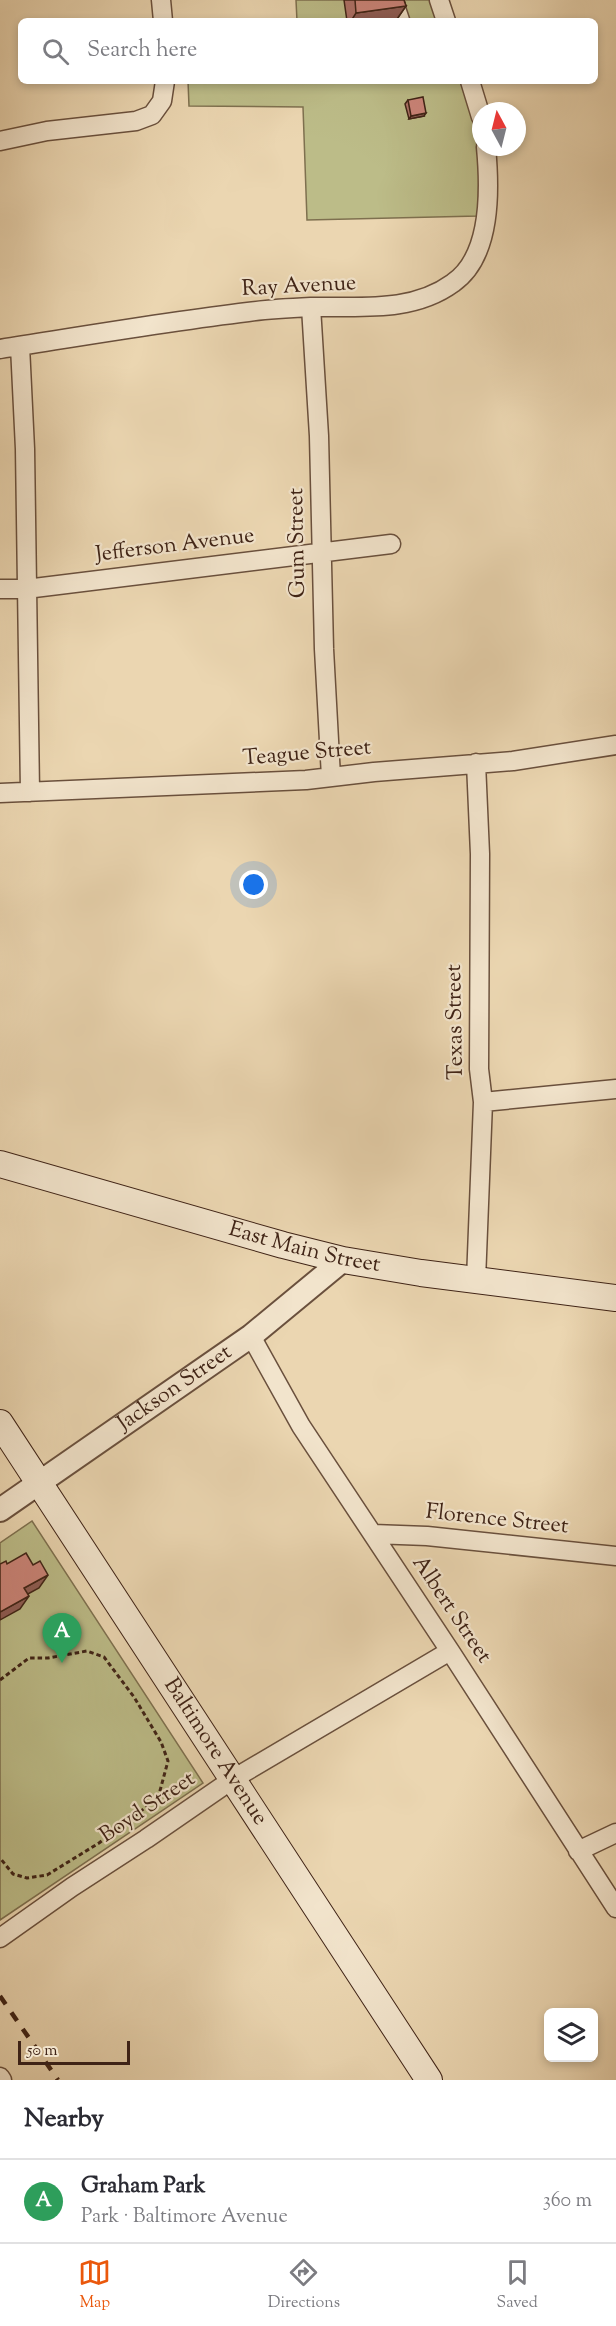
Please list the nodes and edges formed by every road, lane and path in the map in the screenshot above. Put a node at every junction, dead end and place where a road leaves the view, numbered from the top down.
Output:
1 (161, 0) edge
2 (398, 0) edge
3 (439, 0) edge
4 (163, 18) edge
5 (404, 18) edge
6 (445, 18) edge
7 (165, 84) edge
8 (471, 84) edge
9 (476, 102) edge
10 (0, 141) edge
11 (486, 156) edge
12 (311, 307) junction
13 (20, 346) junction
14 (0, 349) edge
15 (391, 544) dead end
16 (322, 551) junction
17 (0, 589) edge
18 (26, 589) junction
19 (616, 746) edge
20 (476, 763) junction
21 (331, 777) junction
22 (30, 792) junction
23 (0, 793) edge
24 (616, 1089) edge
25 (483, 1102) junction
26 (0, 1164) edge
27 (343, 1260) junction
28 (476, 1280) junction
29 (616, 1298) edge
30 (251, 1336) junction
31 (0, 1423) edge
32 (38, 1482) junction
33 (0, 1509) edge
34 (373, 1534) junction
35 (616, 1556) edge
36 (450, 1650) junction
37 (0, 1680) edge
38 (233, 1779) junction
39 (616, 1833) edge
40 (578, 1851) junction
41 (0, 1858) edge
42 (616, 1908) edge
43 (0, 1938) edge
44 (429, 2080) edge

1 - 4 street
2 - 5 lane
3 - 6 street
7 - 10 street
8 - 9 street
11 - 12 street, Ray Avenue
12 - 13 street, Ray Avenue
12 - 16 street, Gum Street
13 - 14 street, Ray Avenue
13 - 18 street
15 - 16 street, Jefferson Avenue
16 - 18 street, Jefferson Avenue
16 - 21 street, Gum Street
17 - 18 street, Jefferson Avenue
18 - 22 street
19 - 20 street, Teague Street
20 - 21 street, Teague Street
20 - 25 street, Texas Street
21 - 22 street, Teague Street
22 - 23 street, Teague Street
24 - 25 street
25 - 28 street, Texas Street
26 - 27 main road, East Main Street
27 - 28 main road, East Main Street
27 - 30 street, Jackson Street
28 - 29 main road, East Main Street
30 - 32 street, Jackson Street
30 - 34 street, Albert Street
31 - 32 main road, Baltimore Avenue
32 - 33 street, Jackson Street
32 - 38 main road, Baltimore Avenue
34 - 35 street, Florence Street
34 - 36 street, Albert Street
36 - 38 street, Boyd Street
36 - 40 street, Albert Street
37 - 41 path
38 - 43 street, Boyd Street
38 - 44 main road, Baltimore Avenue
39 - 40 street
40 - 42 street, Albert Street

